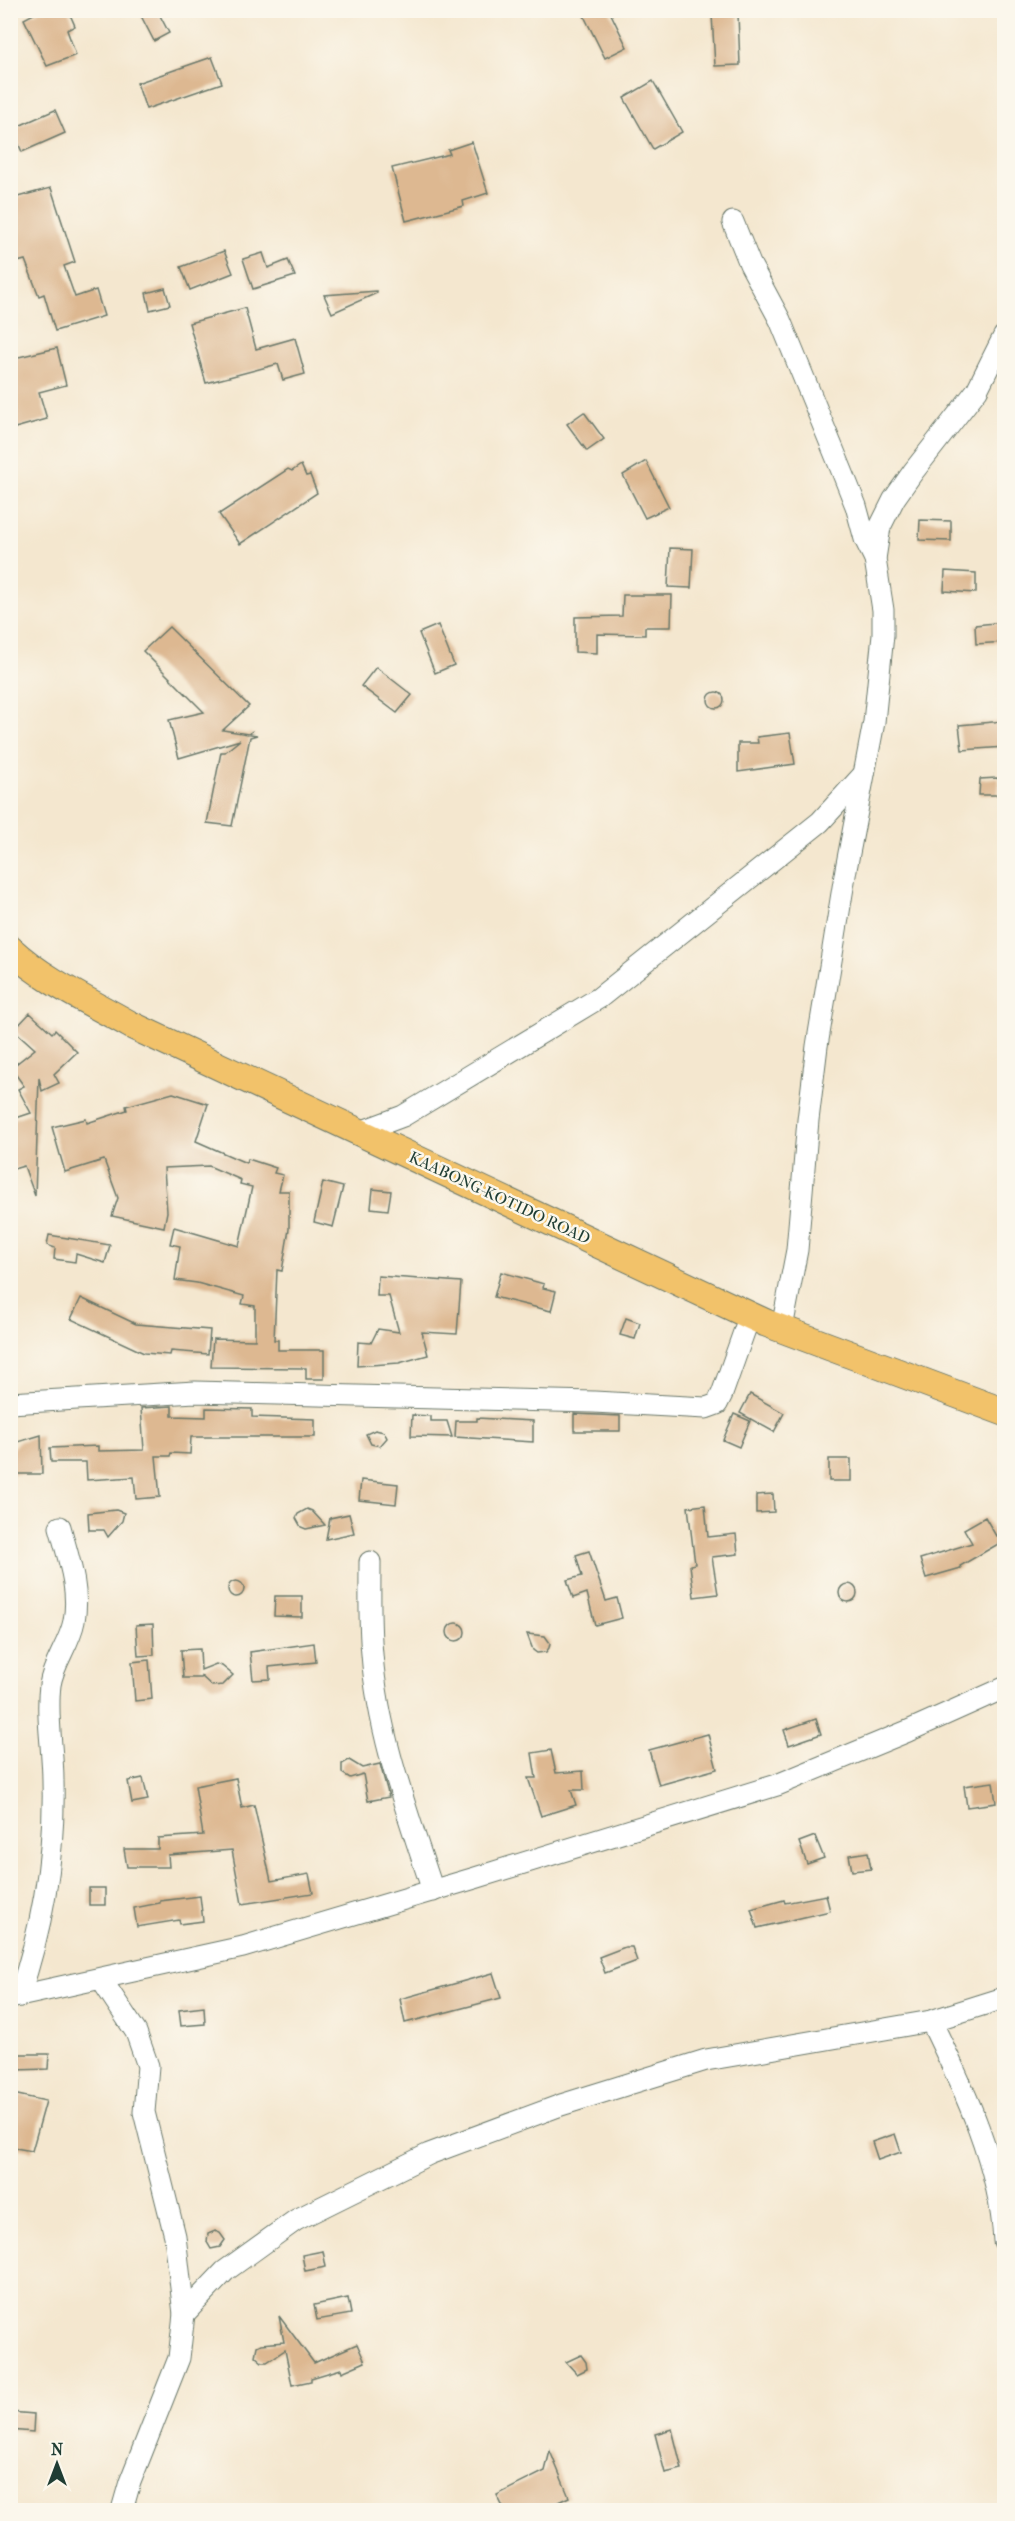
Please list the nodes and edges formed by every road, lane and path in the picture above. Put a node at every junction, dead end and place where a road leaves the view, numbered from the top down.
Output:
1 (733, 222) dead end
2 (1005, 336) edge
3 (875, 559) junction
4 (864, 774) junction
5 (10, 950) edge
6 (360, 1132) junction
7 (750, 1315) junction
8 (782, 1328) junction
9 (10, 1403) edge
10 (1005, 1412) edge
11 (60, 1527) dead end
12 (370, 1562) dead end
13 (1005, 1688) edge
14 (434, 1890) junction
15 (100, 1979) junction
16 (15, 1997) edge
17 (1005, 1998) edge
18 (931, 2021) junction
19 (1005, 2241) edge
20 (184, 2314) junction
21 (123, 2511) edge

1 - 3 street
2 - 3 street
3 - 4 street
4 - 6 street
4 - 8 street
5 - 6 main road, KAABONG-KOTIDO ROAD
6 - 7 main road, KAABONG-KOTIDO ROAD
7 - 8 main road, KAABONG-KOTIDO ROAD
7 - 9 street
8 - 10 main road, KAABONG-KOTIDO ROAD
11 - 16 street
12 - 14 street
13 - 14 street
14 - 15 street
15 - 16 street
15 - 20 street
17 - 18 street
18 - 19 street
18 - 20 street
20 - 21 street

